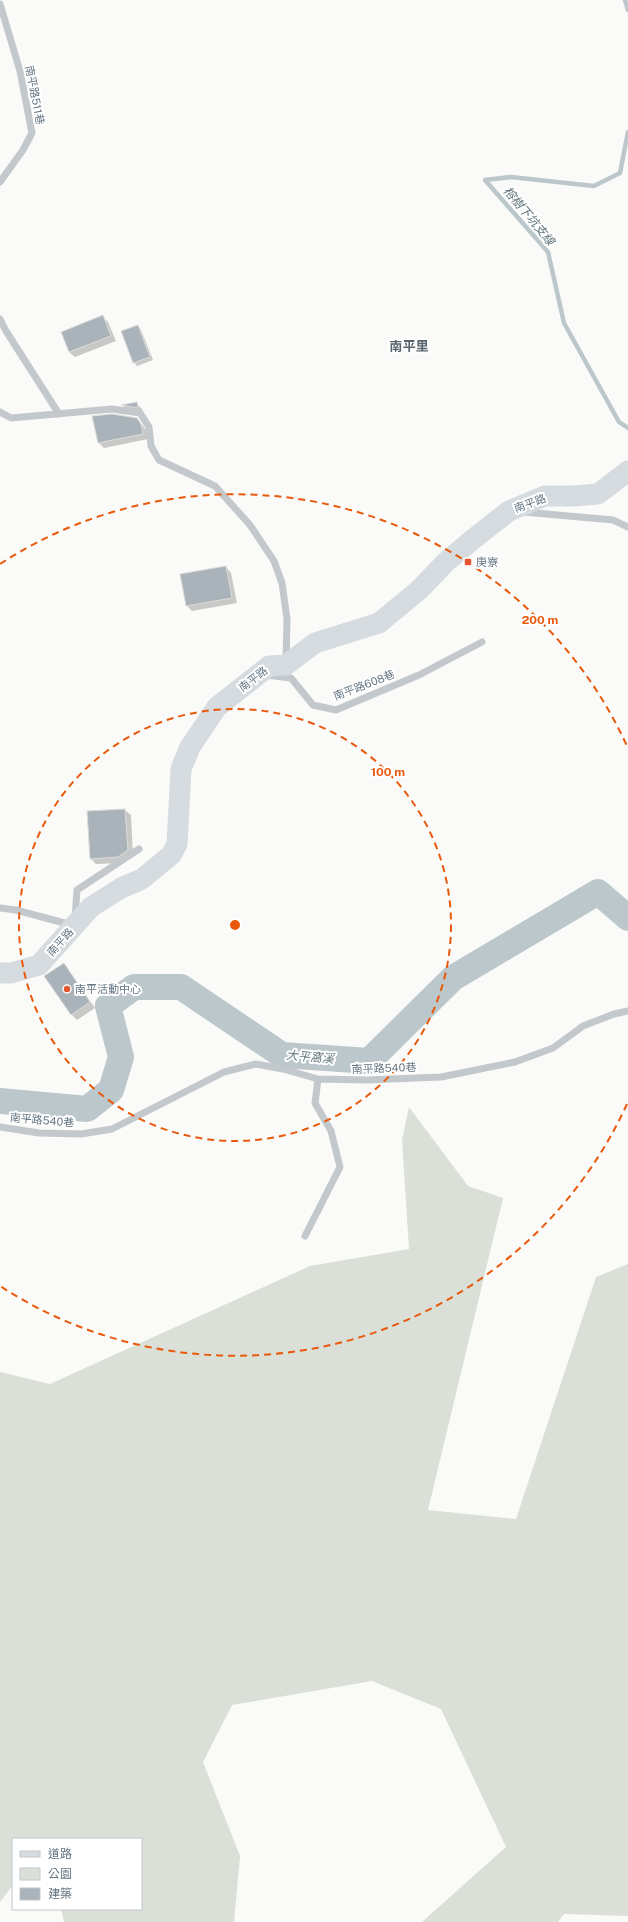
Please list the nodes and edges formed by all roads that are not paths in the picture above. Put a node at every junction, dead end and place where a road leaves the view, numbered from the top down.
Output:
1 (0, 4) edge
2 (0, 182) edge
3 (0, 319) edge
4 (0, 412) edge
5 (59, 414) junction
6 (628, 471) edge
7 (510, 511) junction
8 (628, 528) edge
9 (482, 642) dead end
10 (286, 665) junction
11 (258, 674) junction
12 (139, 849) dead end
13 (0, 908) edge
14 (75, 925) junction
15 (0, 973) edge
16 (628, 1011) edge
17 (318, 1079) junction
18 (0, 1127) edge
19 (305, 1236) dead end

1 - 2 lane, 南平路511巷
3 - 5 lane
4 - 5 lane
5 - 10 lane
6 - 7 street, 南平路
7 - 8 lane
7 - 10 street, 南平路
9 - 11 lane, 南平路608巷
10 - 11 street, 南平路
11 - 14 street, 南平路
12 - 14 lane
13 - 14 lane
14 - 15 street, 南平路
16 - 17 lane, 南平路540巷
17 - 18 lane, 南平路540巷
17 - 19 lane

